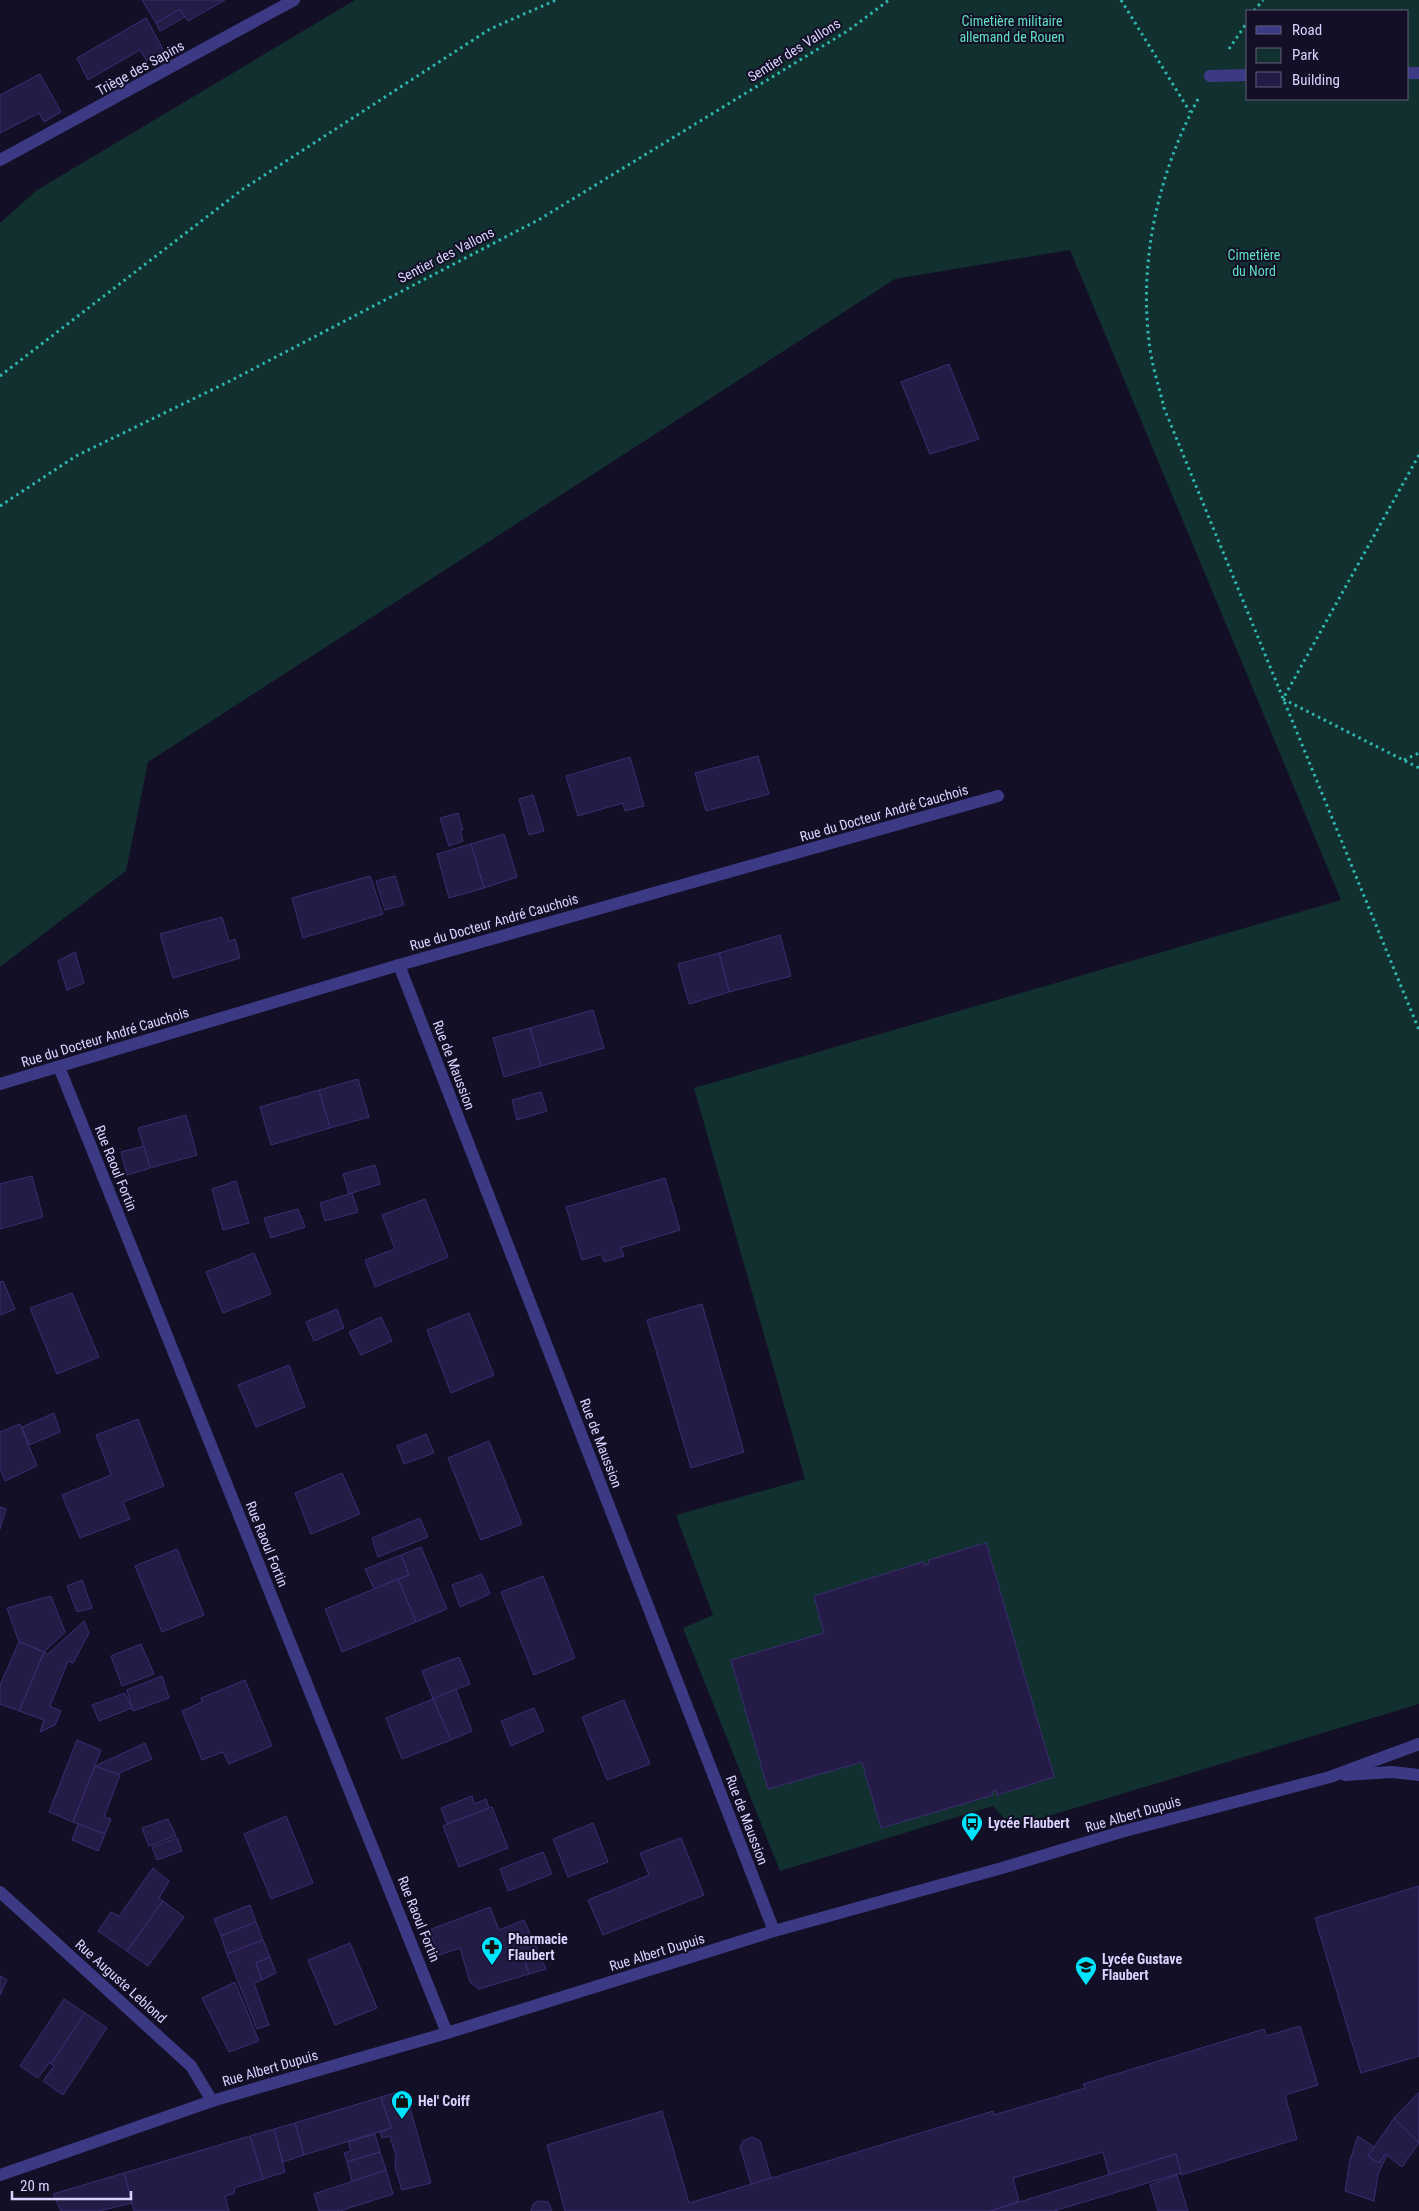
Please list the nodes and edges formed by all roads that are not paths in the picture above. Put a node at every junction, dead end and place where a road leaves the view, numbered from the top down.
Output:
1 (294, 0) edge
2 (1246, 75) edge
3 (1210, 76) road end
4 (0, 160) edge
5 (998, 796) dead end
6 (399, 964) junction
7 (59, 1067) junction
8 (0, 1084) edge
9 (1419, 1744) edge
10 (1419, 1775) edge
11 (1330, 1777) junction
12 (0, 1892) edge
13 (774, 1931) junction
14 (447, 2032) junction
15 (212, 2101) junction
16 (0, 2175) edge

1 - 4 street, Triège des Sapins
2 - 3 street
5 - 6 street, Rue du Docteur André Cauchois
6 - 7 street, Rue du Docteur André Cauchois
6 - 13 street, Rue de Maussion
7 - 8 street, Rue du Docteur André Cauchois
7 - 14 street, Rue Raoul Fortin
9 - 11 street, Rue Albert Dupuis
10 - 11 street, Rue Albert Dupuis
11 - 13 street, Rue Albert Dupuis
12 - 15 street, Rue Auguste Leblond
13 - 14 street, Rue Albert Dupuis
14 - 15 street, Rue Albert Dupuis
15 - 16 street, Rue Albert Dupuis

